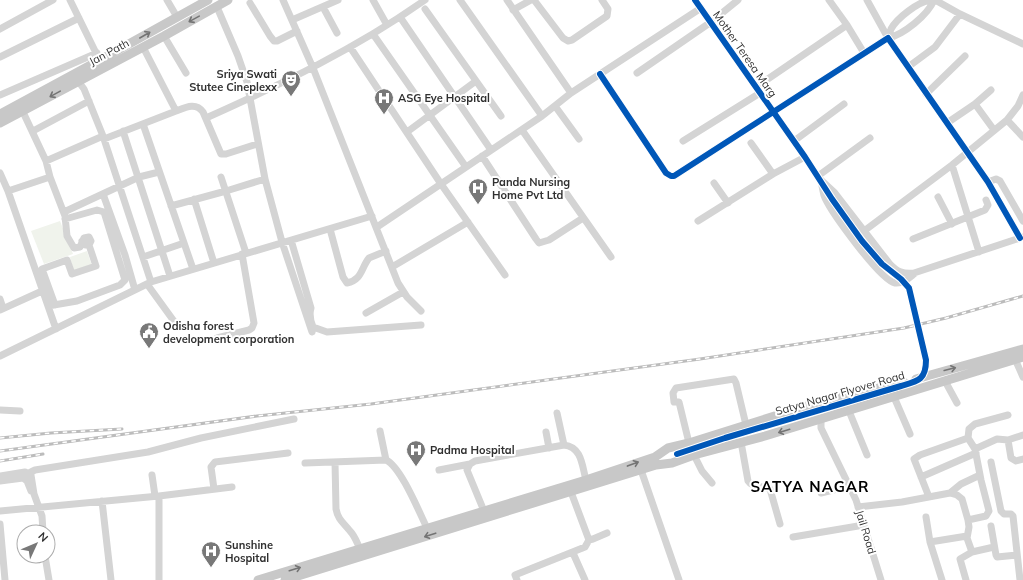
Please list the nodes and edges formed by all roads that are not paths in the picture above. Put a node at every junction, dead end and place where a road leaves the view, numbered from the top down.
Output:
1 (53, 0) edge
2 (70, 0) edge
3 (167, 0) edge
4 (208, 0) edge
5 (228, 0) edge
6 (283, 0) edge
7 (338, 0) edge
8 (373, 0) edge
9 (425, 0) edge
10 (460, 0) edge
11 (507, 0) edge
12 (533, 0) edge
13 (602, 0) edge
14 (695, 0) edge
15 (738, 0) edge
16 (829, 0) edge
17 (867, 0) edge
18 (930, 0) edge
19 (934, 0) edge
20 (250, 3) dead end
21 (323, 6) junction
22 (217, 7) junction
23 (701, 8) junction
24 (425, 9) dead end
25 (513, 10) junction
26 (960, 14) junction
27 (177, 17) junction
28 (400, 17) junction
29 (79, 18) junction
30 (292, 20) junction
31 (711, 22) junction
32 (387, 25) junction
33 (847, 25) junction
34 (0, 29) edge
35 (297, 31) junction
36 (337, 33) dead end
37 (373, 34) junction
38 (164, 36) junction
39 (888, 38) junction
40 (1023, 44) edge
41 (143, 47) junction
42 (350, 47) junction
43 (864, 53) junction
44 (965, 56) dead end
45 (0, 57) edge
46 (98, 57) junction
47 (908, 67) junction
48 (313, 68) junction
49 (186, 73) dead end
50 (637, 73) dead end
51 (600, 74) junction
52 (78, 81) junction
53 (476, 81) junction
54 (758, 90) junction
55 (992, 90) dead end
56 (571, 93) junction
57 (926, 94) junction
58 (0, 95) edge
59 (455, 97) junction
60 (249, 98) junction
61 (1023, 98) edge
62 (89, 102) junction
63 (844, 104) dead end
64 (975, 104) junction
65 (555, 106) junction
66 (176, 111) junction
67 (23, 112) junction
68 (773, 112) junction
69 (0, 114) edge
70 (430, 115) junction
71 (501, 116) dead end
72 (542, 116) junction
73 (206, 118) junction
74 (1007, 120) junction
75 (0, 123) edge
76 (947, 123) junction
77 (143, 124) junction
78 (522, 130) junction
79 (994, 130) junction
80 (33, 131) junction
81 (123, 131) junction
82 (407, 132) junction
83 (1023, 137) edge
84 (104, 138) junction
85 (870, 138) dead end
86 (579, 139) dead end
87 (683, 141) dead end
88 (794, 141) junction
89 (751, 143) dead end
90 (257, 144) junction
91 (491, 150) junction
92 (967, 152) junction
93 (482, 156) junction
94 (805, 156) junction
95 (46, 161) junction
96 (952, 165) junction
97 (466, 167) junction
98 (159, 172) junction
99 (0, 174) edge
100 (773, 174) junction
101 (50, 177) junction
102 (139, 177) junction
103 (221, 177) dead end
104 (819, 178) junction
105 (265, 179) junction
106 (988, 182) junction
107 (714, 183) dead end
108 (441, 184) junction
109 (120, 186) junction
110 (8, 191) junction
111 (226, 191) junction
112 (103, 194) junction
113 (938, 197) dead end
114 (194, 199) junction
115 (832, 199) joint
116 (986, 200) dead end
117 (728, 203) junction
118 (171, 206) junction
119 (64, 216) junction
120 (372, 216) junction
121 (968, 217) junction
122 (584, 218) junction
123 (1023, 220) edge
124 (698, 221) dead end
125 (468, 222) junction
126 (952, 224) junction
127 (377, 227) junction
128 (330, 229) junction
129 (864, 232) junction
130 (1021, 238) edge
131 (913, 239) dead end
132 (291, 240) junction
133 (282, 242) junction
134 (184, 243) junction
135 (162, 251) junction
136 (386, 251) junction
137 (979, 252) junction
138 (244, 253) junction
139 (143, 257) junction
140 (611, 257) dead end
141 (214, 262) junction
142 (392, 267) junction
143 (193, 269) junction
144 (914, 273) junction
145 (170, 276) junction
146 (505, 276) dead end
147 (149, 283) junction
148 (135, 290) junction
149 (42, 291) junction
150 (403, 292) junction
151 (0, 299) edge
152 (51, 305) junction
153 (2, 309) edge
154 (421, 311) dead end
155 (366, 313) dead end
156 (176, 324) dead end
157 (421, 325) dead end
158 (56, 329) junction
159 (312, 332) dead end
160 (217, 338) dead end
161 (1023, 349) edge
162 (0, 356) edge
163 (1019, 358) edge
164 (975, 367) junction
165 (1023, 377) edge
166 (945, 381) junction
167 (872, 390) junction
168 (894, 397) junction
169 (876, 402) junction
170 (957, 403) dead end
171 (0, 410) edge
172 (20, 411) dead end
173 (849, 411) junction
174 (557, 413) dead end
175 (1008, 414) dead end
176 (294, 419) dead end
177 (821, 419) junction
178 (746, 425) junction
179 (380, 431) dead end
180 (546, 432) dead end
181 (910, 434) dead end
182 (1023, 435) edge
183 (968, 438) junction
184 (1008, 440) junction
185 (741, 442) junction
186 (689, 443) junction
187 (564, 445) junction
188 (549, 448) junction
189 (976, 451) junction
190 (288, 453) dead end
191 (671, 455) junction
192 (694, 455) junction
193 (867, 455) dead end
194 (1023, 459) edge
195 (386, 460) junction
196 (335, 462) junction
197 (991, 462) dead end
198 (305, 463) dead end
199 (470, 464) junction
200 (439, 470) dead end
201 (641, 470) junction
202 (31, 475) junction
203 (980, 475) junction
204 (0, 476) edge
205 (152, 476) dead end
206 (921, 477) junction
207 (586, 480) junction
208 (0, 481) edge
209 (712, 483) dead end
210 (849, 486) junction
211 (232, 487) dead end
212 (214, 489) junction
213 (571, 492) junction
214 (821, 493) dead end
215 (950, 493) junction
216 (34, 494) junction
217 (157, 496) junction
218 (929, 497) junction
219 (102, 501) junction
220 (40, 507) junction
221 (858, 507) junction
222 (484, 511) junction
223 (0, 512) edge
224 (926, 517) dead end
225 (968, 520) junction
226 (0, 524) edge
227 (42, 524) edge
228 (780, 524) dead end
229 (864, 525) junction
230 (991, 526) dead end
231 (426, 528) junction
232 (607, 533) dead end
233 (967, 536) junction
234 (793, 537) dead end
235 (589, 540) junction
236 (930, 542) junction
237 (994, 547) junction
238 (360, 549) junction
239 (972, 552) junction
240 (573, 553) junction
241 (1017, 555) junction
242 (46, 564) edge
243 (964, 579) edge
244 (1021, 579) edge
245 (5, 580) edge
246 (49, 580) edge
247 (111, 580) edge
248 (159, 580) edge
249 (258, 580) edge
250 (285, 580) edge
251 (516, 580) edge
252 (586, 580) edge
253 (679, 580) edge
254 (881, 580) edge
255 (942, 580) edge

1 - 34 street
2 - 29 street
3 - 27 street
4 - 27 main road, Jan Path
5 - 22 main road, Jan Path
6 - 30 street
7 - 21 street
8 - 32 street
9 - 28 street
10 - 72 street
11 - 25 street
12 - 13 street
12 - 25 street
14 - 23 street, Mother Teresa Marg
15 - 31 street
16 - 33 street
17 - 39 street
18 - 39 street
19 - 26 street
19 - 39 street
20 - 35 street
21 - 30 street
21 - 36 street
22 -> 38 main road, Jan Path
22 - 60 street
23 - 31 street, Mother Teresa Marg
23 - 51 street
24 - 53 street
25 - 56 street
26 - 40 street
26 - 47 street
46 -> 27 main road, Jan Path
28 - 32 street
28 - 59 street
29 - 45 street
29 - 46 street
30 - 35 street
31 - 50 street
31 - 54 street, Mother Teresa Marg
32 - 37 street
33 - 43 street
33 - 54 street
35 - 48 street
37 - 42 street
37 - 70 street
38 - 41 main road, Jan Path
38 - 49 street
39 - 43 street
39 - 47 street
41 - 52 main road, Jan Path
41 - 66 street
42 - 48 street
42 - 82 street
43 - 68 street
44 - 57 street
46 - 58 street
46 - 69 main road, Jan Path
47 - 57 street
48 - 60 street
48 - 120 street
51 - 56 street
51 - 68 street
52 - 62 street
52 -> 67 main road, Jan Path
53 - 59 street
53 - 71 street
54 - 68 street, Mother Teresa Marg
54 - 87 street
55 - 64 street
56 - 65 street
57 - 76 street
59 - 70 street
59 - 91 street
60 - 73 street
60 - 90 street
61 - 74 street
62 - 80 street
62 - 84 street
63 - 88 street
64 - 76 street
64 - 79 street
65 - 72 street
65 - 86 street
66 - 73 street
66 - 77 street
67 - 75 main road, Jan Path
67 - 80 street
68 - 88 street, Mother Teresa Marg
70 - 82 street
70 - 97 street
72 - 78 street
73 - 90 street
74 - 79 street
74 - 83 street
76 - 92 street
77 - 81 street
77 - 98 street
78 - 91 street
78 - 122 street
79 - 92 street
80 - 95 street
81 - 84 street
81 - 102 street
82 - 108 street
84 - 95 street
84 - 109 street
85 - 104 street
88 - 94 street, Mother Teresa Marg
89 - 100 street
90 - 105 street
91 - 93 street
92 - 96 street
92 - 106 street
93 - 97 street
93 - 122 street
94 - 100 street
94 - 104 street, Mother Teresa Marg
95 - 101 street
96 - 121 street
96 - 129 street
97 - 108 street
98 - 102 street
98 - 118 street
99 - 110 street
100 - 117 street
101 - 110 street
101 - 119 street
102 - 109 street
102 - 135 street
103 - 111 street
104 - 115 street, Mother Teresa Marg
104 - 129 street, Mother Teresa Marg
104 - 144 street, Mother Teresa Marg
105 - 111 street
105 - 133 street
106 - 123 street
106 - 130 street
107 - 117 street
108 - 125 street
108 - 127 street
109 - 112 street
109 - 139 street
110 - 149 street
111 - 114 street
111 - 138 street
112 - 119 street
112 - 148 street
113 - 126 street
114 - 118 street
114 - 141 street
115 - 191 street, Satya Nagar Flyover Road, bridge
116 - 121 street
117 - 124 street
118 - 134 street
119 - 152 street
119 - 152 street
120 - 127 street
120 - 128 street
121 - 126 street
121 - 137 street
122 - 140 street
125 - 142 street
125 - 146 street
126 - 131 street
127 - 136 street
128 - 132 street
128 - 136 street
129 - 144 street, Mother Teresa Marg
130 - 137 street
132 - 133 street
132 - 157 street
133 - 138 street
133 - 159 street
134 - 135 street
134 - 143 street
135 - 139 street
135 - 145 street
136 - 142 street
137 - 144 street
138 - 141 street
138 - 160 street
139 - 147 street
141 - 143 street
142 - 150 street
143 - 145 street
145 - 147 street
147 - 148 street
147 - 156 street
148 - 158 street
149 - 152 street
149 - 153 street
150 - 154 street
150 - 155 street
151 - 153 street
152 - 158 street
158 - 162 street
161 - 164 main road
163 - 164 main road
163 - 165 street
164 - 166 main road
167 -> 164 main road
166 - 168 main road
166 - 170 street
167 - 169 main road
167 - 178 main road
168 - 169 main road
168 - 181 street
169 - 173 main road
171 - 172 street
173 - 177 main road
173 - 193 street
174 - 187 street
175 - 183 street
176 - 202 street
177 -> 185 main road
177 - 210 street, Jail Road
178 - 186 main road
178 - 186 street
179 - 195 street
180 - 188 street
182 - 184 street
183 - 189 street
183 - 206 street
184 - 189 street
184 - 194 street
185 - 192 main road
185 - 228 street
186 - 191 main road
187 - 188 street
187 - 207 street
188 - 199 street
189 - 203 street
189 - 206 street
190 - 212 street
191 - 192 main road
191 - 201 main road
207 -> 191 main road
192 - 209 street
195 - 196 street
195 - 231 street
196 - 198 street
196 - 238 street
197 - 241 street
199 - 200 street
199 - 222 street
201 - 213 main road
201 - 253 street
202 - 204 street
202 - 216 street
203 - 215 street
203 - 225 street
205 - 217 street
206 - 218 street
207 - 222 main road
208 - 216 street
210 - 214 street
210 - 221 street, Jail Road
211 - 212 street
212 - 217 street
213 - 235 street
213 -> 250 main road
215 - 218 street
215 - 225 street
216 - 220 street
217 - 219 street
217 - 248 street
218 - 221 street
219 - 220 street
219 - 247 street
220 - 223 street
220 - 227 street
221 - 229 street, Jail Road
222 - 231 main road
224 - 236 street
225 - 233 street
226 - 245 street
229 - 234 street
229 - 254 street, Jail Road
230 - 237 street
231 - 238 main road
232 - 235 street
233 - 236 street
233 - 239 street
235 - 240 street
236 - 255 street
237 - 239 street
237 - 241 street
249 -> 238 main road
239 - 243 street
240 - 251 street
240 - 252 street
241 - 244 street
242 - 246 street

